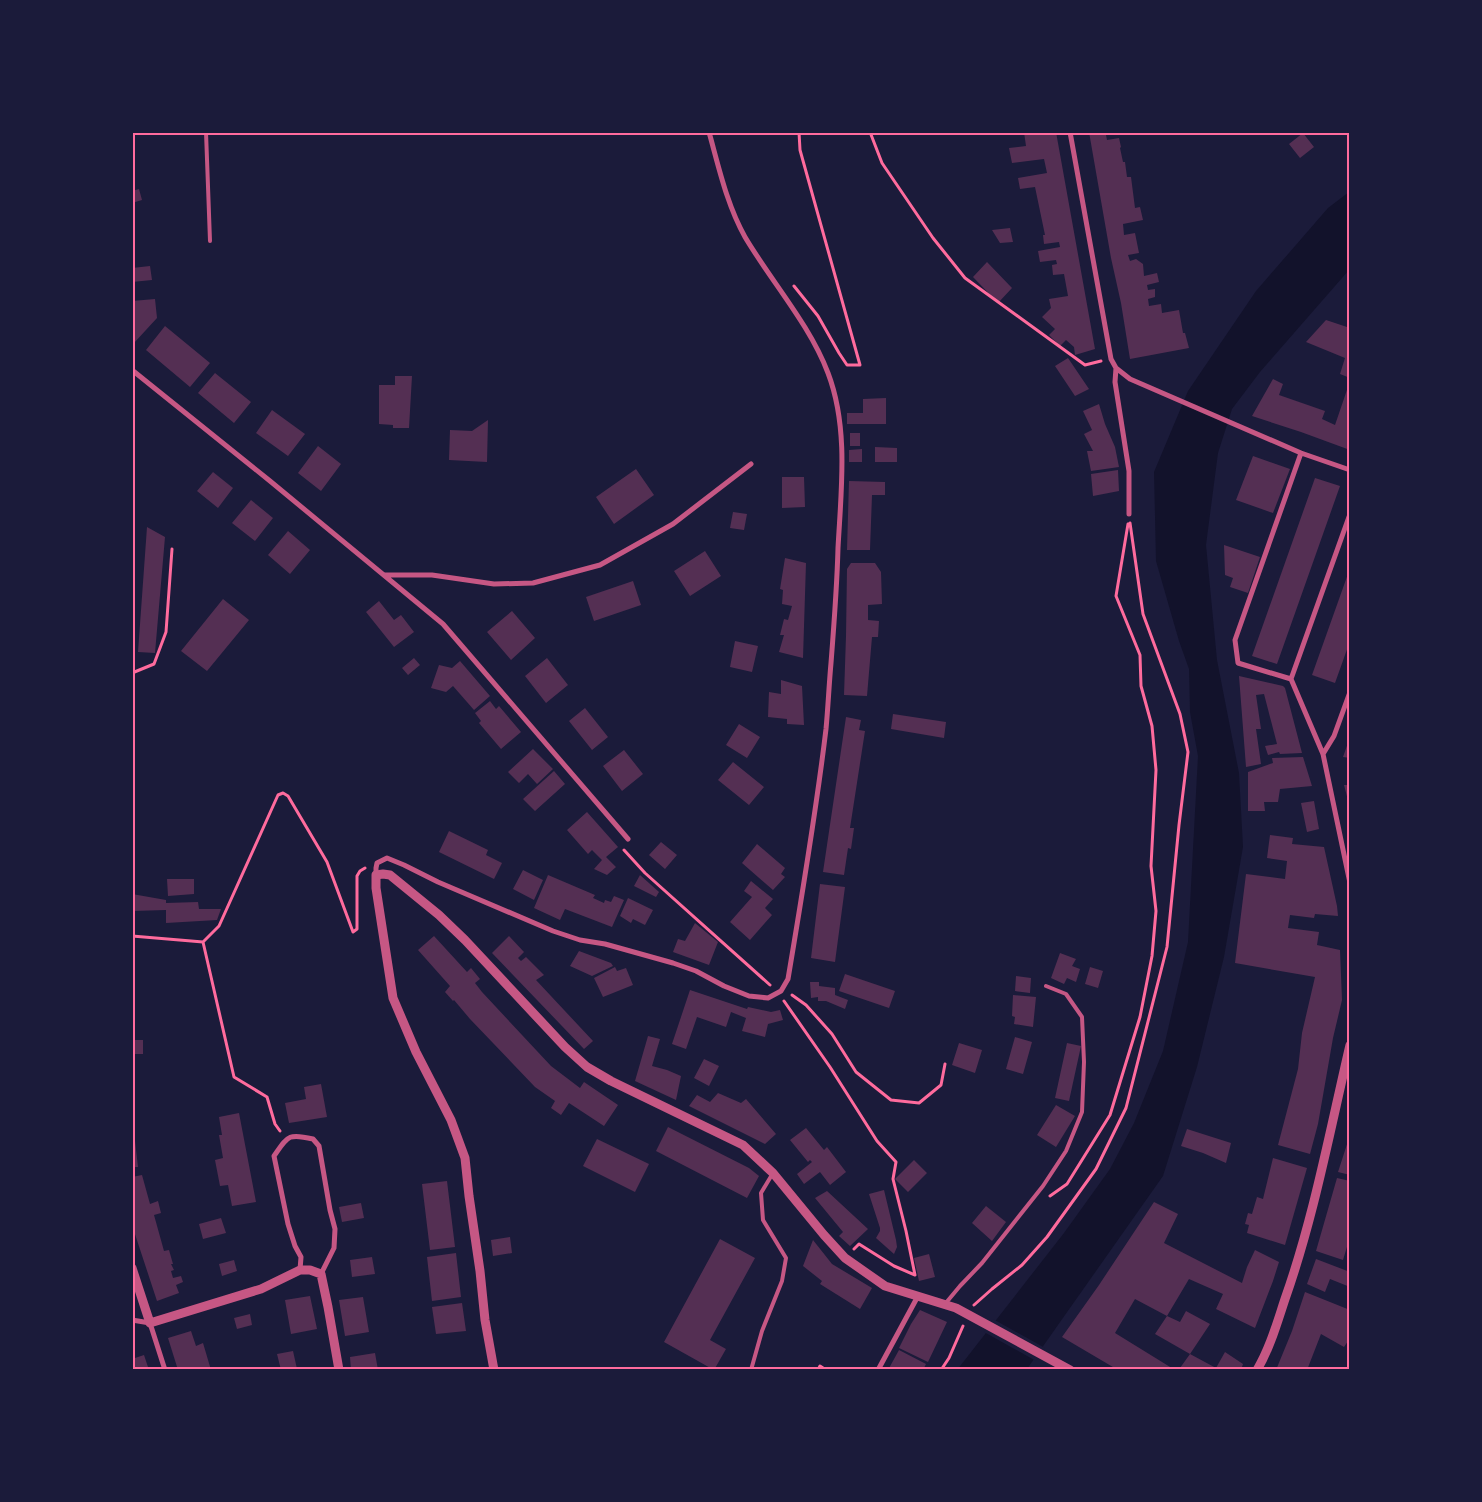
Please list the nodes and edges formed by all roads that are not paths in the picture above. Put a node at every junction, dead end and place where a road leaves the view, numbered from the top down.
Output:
1 (206, 132) edge
2 (709, 132) edge
3 (1070, 132) edge
4 (210, 241) dead end
5 (1116, 368) junction
6 (132, 370) edge
7 (1301, 453) junction
8 (750, 464) dead end
9 (1350, 470) edge
10 (1129, 514) road end
11 (1350, 514) edge
12 (385, 575) junction
13 (1291, 679) junction
14 (1350, 692) edge
15 (1323, 754) junction
16 (628, 839) road end
17 (376, 872) junction
18 (1350, 883) edge
19 (1046, 986) dead end
20 (1350, 1045) edge
21 (774, 1173) junction
22 (132, 1268) edge
23 (300, 1270) junction
24 (321, 1274) junction
25 (918, 1295) junction
26 (944, 1304) junction
27 (132, 1320) edge
28 (150, 1323) junction
29 (165, 1370) edge
30 (339, 1370) edge
31 (494, 1370) edge
32 (751, 1370) edge
33 (878, 1370) edge
34 (1070, 1370) edge
35 (1257, 1370) edge

1 - 4 lane
2 - 17 street
3 - 5 street
5 - 7 street
5 - 10 street
6 - 12 street
7 - 9 street
7 - 13 street
8 - 12 street
11 - 13 street
12 - 16 street
13 - 15 street
14 - 15 street
15 - 18 street
17 - 21 street
17 - 31 street
19 - 26 lane
20 - 35 street
21 - 25 street
21 - 32 lane
22 - 28 street
23 - 24 street
23 - 24 street
23 - 28 street
24 - 30 street
25 - 26 street
25 - 33 street
26 - 34 street
27 - 28 street
28 - 29 street

